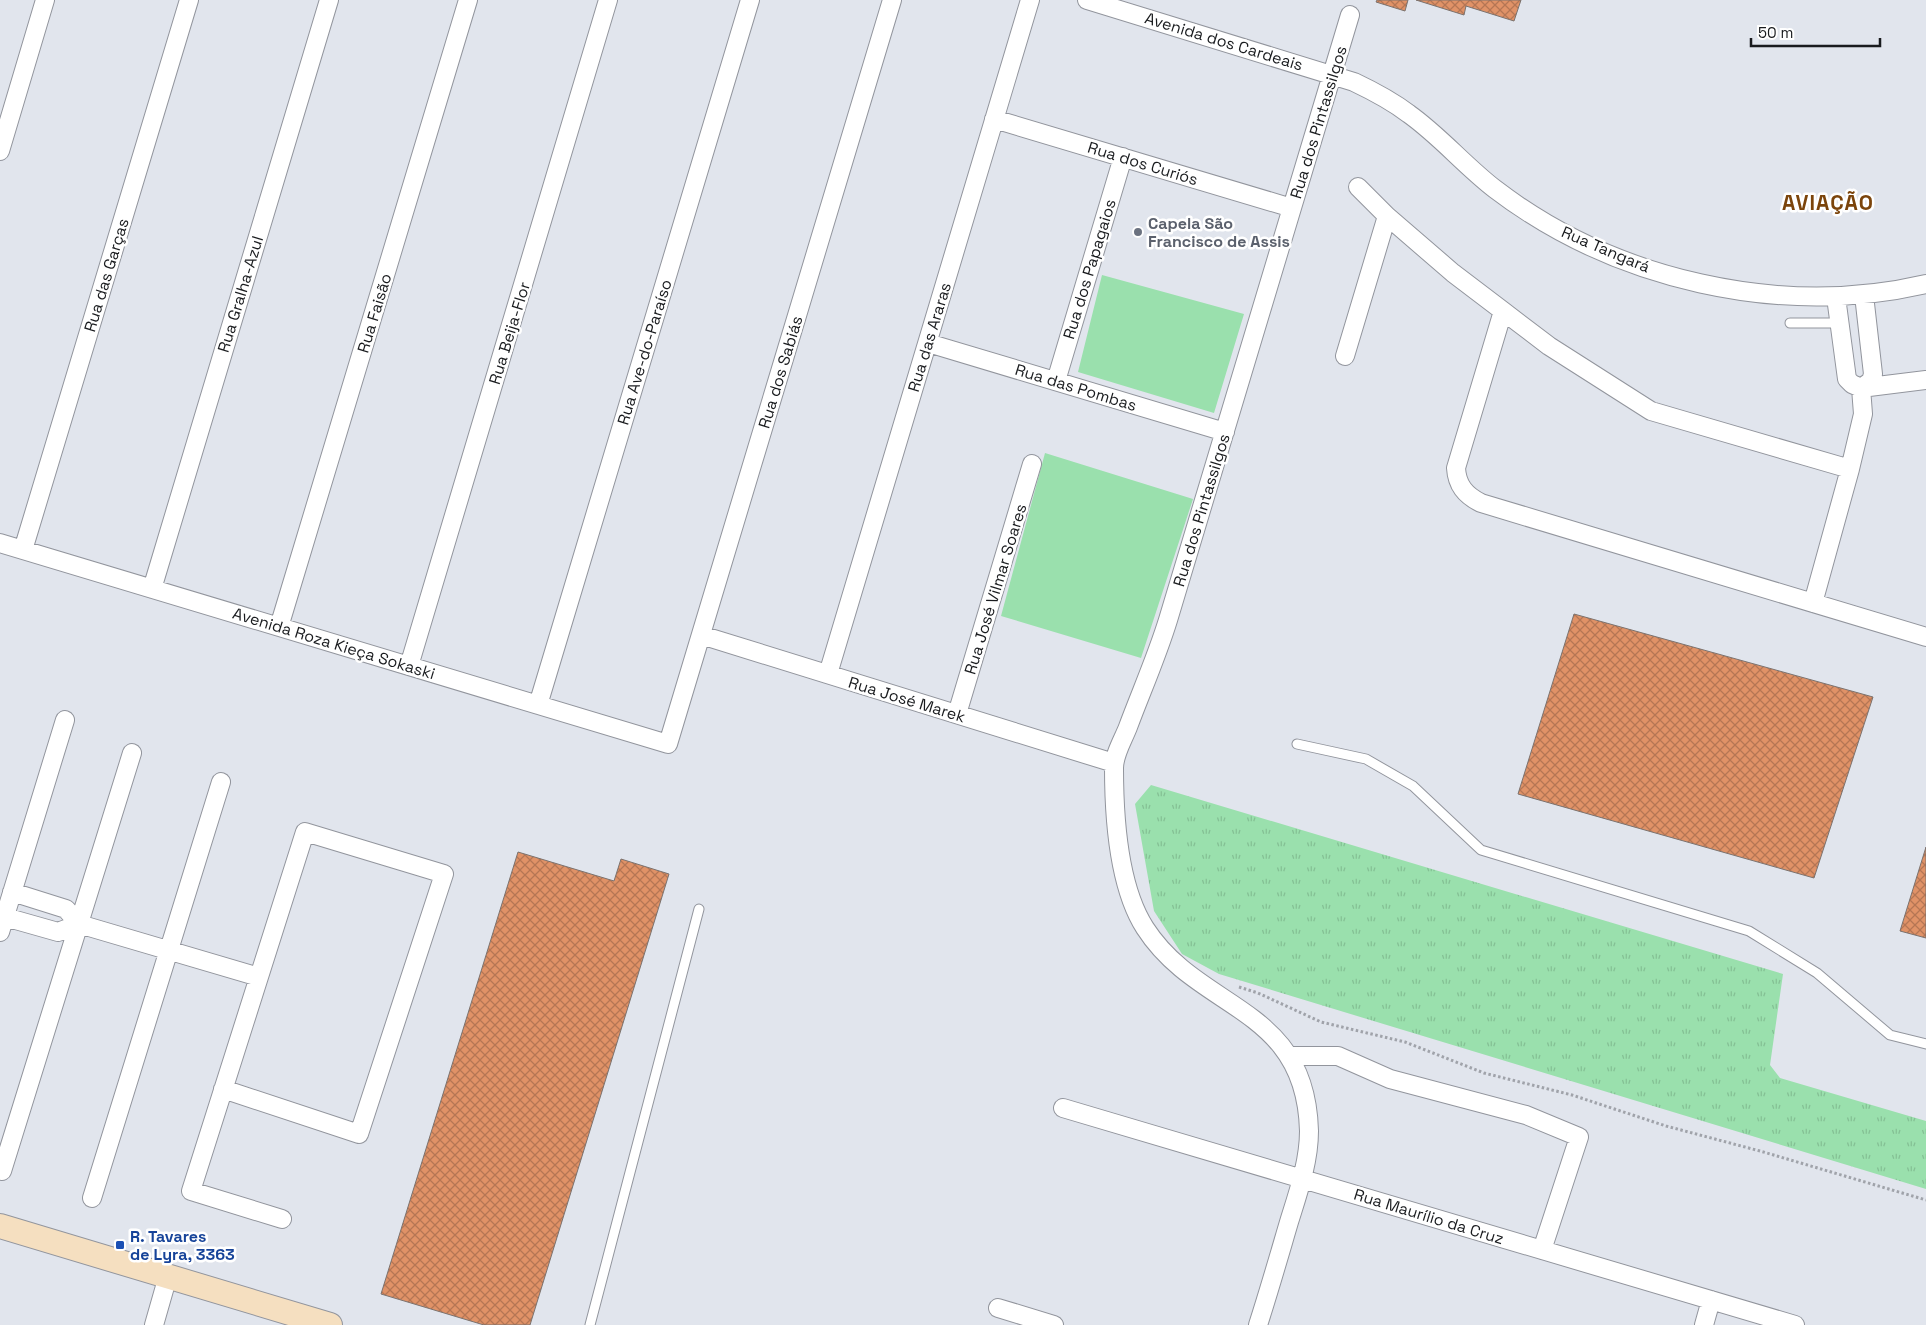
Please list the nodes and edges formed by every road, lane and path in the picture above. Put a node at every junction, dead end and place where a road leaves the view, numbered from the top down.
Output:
1 (45, 0) edge
2 (189, 0) edge
3 (329, 0) edge
4 (468, 0) edge
5 (608, 0) edge
6 (750, 0) edge
7 (892, 0) edge
8 (1030, 0) edge
9 (1087, 0) edge
10 (1350, 15) dead end
11 (1332, 74) junction
12 (994, 119) junction
13 (0, 151) edge
14 (1123, 157) junction
15 (1358, 187) dead end
16 (1292, 208) junction
17 (1388, 216) junction
18 (1926, 284) edge
19 (1864, 294) junction
20 (1836, 297) junction
21 (1503, 311) junction
22 (1866, 321) junction
23 (1790, 323) dead end
24 (1840, 323) junction
25 (928, 343) junction
26 (1345, 356) dead end
27 (1926, 380) edge
28 (1056, 381) junction
29 (1861, 388) junction
30 (1225, 432) junction
31 (1032, 464) dead end
32 (1850, 469) junction
33 (0, 543) edge
34 (23, 550) junction
35 (152, 589) junction
36 (1813, 603) junction
37 (279, 627) junction
38 (701, 635) junction
39 (1926, 637) edge
40 (409, 666) junction
41 (828, 674) junction
42 (538, 705) junction
43 (957, 714) junction
44 (65, 720) dead end
45 (668, 744) joint
46 (1297, 744) dead end
47 (132, 753) dead end
48 (1114, 763) junction
49 (221, 782) dead end
50 (12, 892) junction
51 (699, 909) dead end
52 (2, 924) edge
53 (79, 924) junction
54 (169, 950) junction
55 (259, 977) junction
56 (1238, 987) dead end
57 (1926, 1044) edge
58 (1289, 1056) junction
59 (223, 1088) junction
60 (1064, 1108) dead end
61 (2, 1171) dead end
62 (1303, 1179) junction
63 (92, 1198) dead end
64 (1926, 1200) edge
65 (282, 1219) dead end
66 (0, 1226) edge
67 (1542, 1250) junction
68 (168, 1276) junction
69 (1711, 1300) junction
70 (998, 1308) dead end
71 (154, 1325) edge
72 (330, 1325) edge
73 (590, 1325) edge
74 (1054, 1325) edge
75 (1258, 1325) edge
76 (1704, 1325) edge
77 (1795, 1325) edge

1 - 13 street
2 - 34 street, Rua das Garças
3 - 35 street, Rua Gralha-Azul
4 - 37 street, Rua Faisão
5 - 40 street, Rua Beija-Flor
6 - 42 street, Rua Ave-do-Paraíso
7 - 38 street, Rua dos Sabiás
8 - 12 street, Rua das Araras
9 - 11 street, Avenida dos Cardeais
10 - 11 street, Rua dos Pintassilgos
11 - 16 street, Rua dos Pintassilgos
11 - 20 street, Rua Tangará
12 - 14 street, Rua dos Curiós
12 - 25 street, Rua das Araras
14 - 16 street, Rua dos Curiós
14 - 28 street, Rua dos Papagaios
15 - 17 street
16 - 30 street, Rua dos Pintassilgos
17 - 21 street
17 - 26 street
18 - 19 street, Rua Tangará
19 - 20 street, Rua Tangará
19 - 22 street
20 - 24 street
21 - 32 street
21 - 36 street
22 - 24 street
22 - 29 street
23 - 24 lane
24 - 29 street
25 - 28 street, Rua das Pombas
25 - 41 street, Rua das Araras
27 - 29 street
28 - 30 street, Rua das Pombas
29 - 32 street
30 - 48 street, Rua dos Pintassilgos
31 - 43 street, Rua José Vilmar Soares
32 - 36 street
33 - 34 street, Avenida Roza Kieça Sokaski
34 - 35 street, Avenida Roza Kieça Sokaski
35 - 37 street, Avenida Roza Kieça Sokaski
36 - 39 street
37 - 40 street, Avenida Roza Kieça Sokaski
38 - 41 street, Rua José Marek
38 - 45 street, Rua dos Sabiás
40 - 42 street, Avenida Roza Kieça Sokaski
41 - 43 street, Rua José Marek
42 - 45 street, Avenida Roza Kieça Sokaski
43 - 48 street, Rua José Marek
44 - 50 street
46 - 57 lane
47 - 53 street
48 - 58 street, Rua dos Pintassilgos
49 - 54 street
50 - 52 street
50 - 53 street
51 - 73 lane
52 - 53 street
53 - 54 street
53 - 61 street
54 - 55 street
54 - 63 street
55 - 59 street
55 - 59 street
56 - 64 path
58 - 62 street, Rua dos Pintassilgos
58 - 67 street
59 - 65 street
60 - 62 street, Rua Maurílio da Cruz
62 - 67 street, Rua Maurílio da Cruz
62 - 75 street, Rua dos Pintassilgos
66 - 68 main road
67 - 69 street, Rua Maurílio da Cruz
68 - 71 street
68 - 72 main road
69 - 76 street
69 - 77 street, Rua Maurílio da Cruz
70 - 74 street

